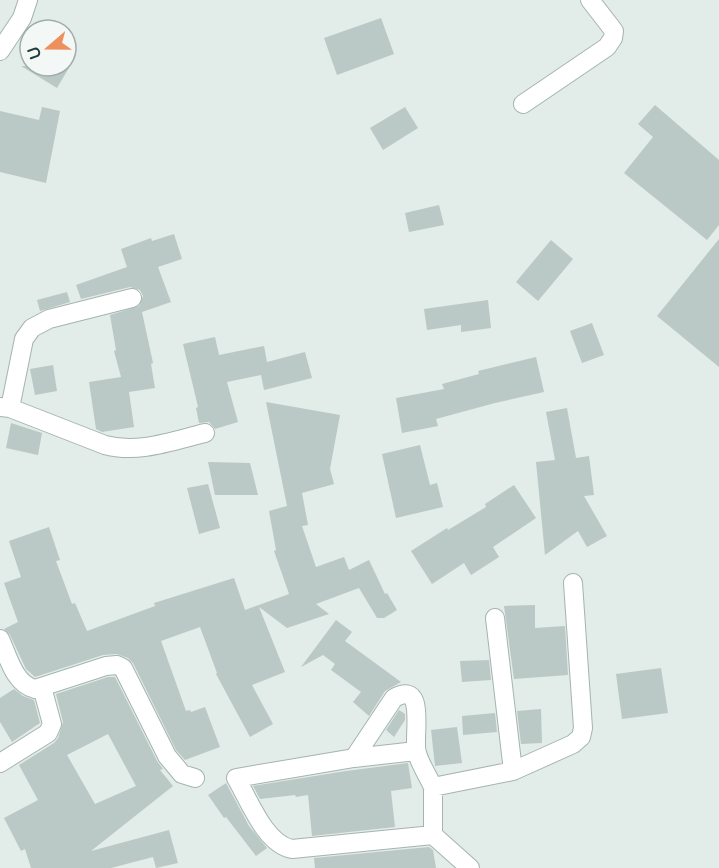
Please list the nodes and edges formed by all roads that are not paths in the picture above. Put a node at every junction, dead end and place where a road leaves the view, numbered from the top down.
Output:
1 (28, 0) edge
2 (591, 0) edge
3 (0, 51) edge
4 (523, 104) dead end
5 (132, 298) dead end
6 (5, 407) edge
7 (205, 433) dead end
8 (573, 583) dead end
9 (495, 618) dead end
10 (0, 639) edge
11 (42, 687) junction
12 (416, 751) junction
13 (354, 758) junction
14 (0, 763) edge
15 (513, 771) junction
16 (195, 778) dead end
17 (433, 787) junction
18 (433, 835) junction
19 (470, 868) edge

1 - 3 street
2 - 4 street
5 - 6 street
6 - 7 street
8 - 15 street
9 - 15 street
10 - 11 street
11 - 14 street
11 - 16 street
12 - 13 street
12 - 13 street
12 - 17 street
13 - 18 street
15 - 17 street
17 - 18 street
18 - 19 street

